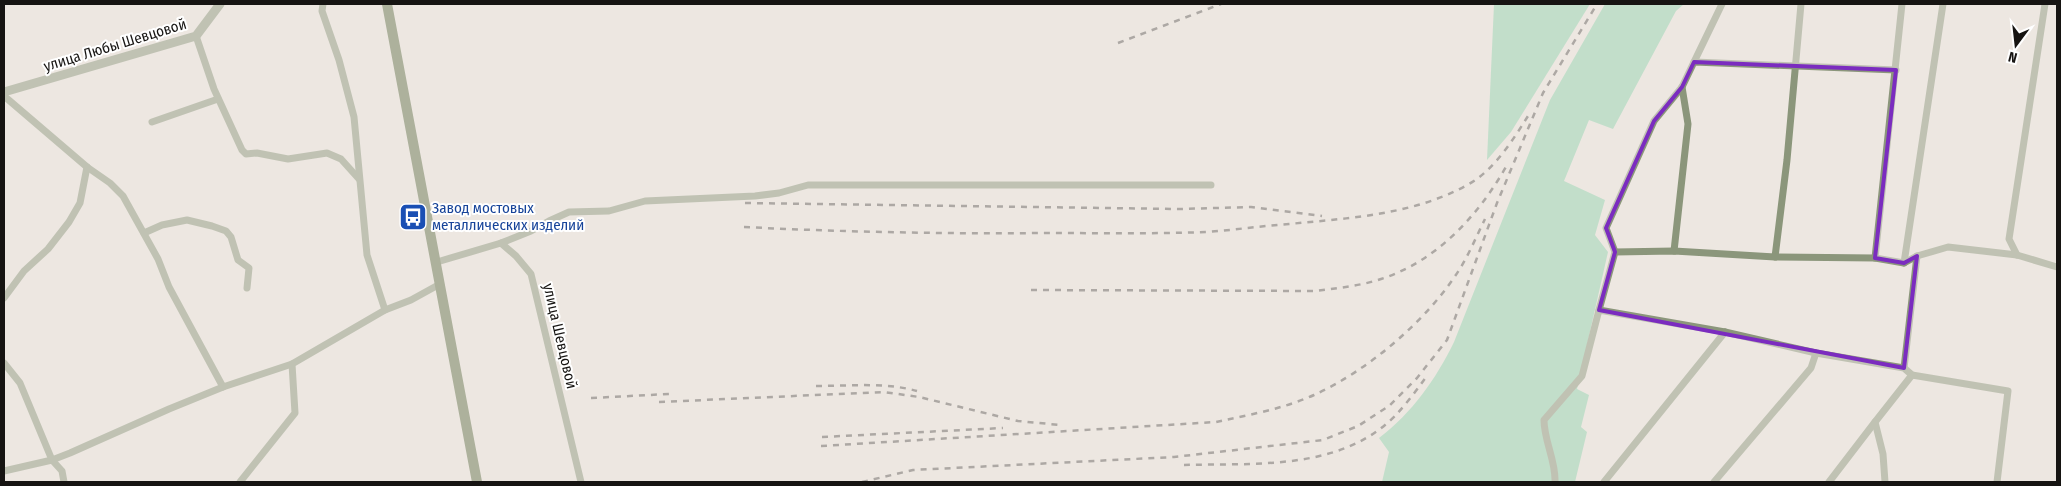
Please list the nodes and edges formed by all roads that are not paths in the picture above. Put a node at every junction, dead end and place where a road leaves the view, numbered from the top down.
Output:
1 (220, 4) edge
2 (323, 4) edge
3 (387, 4) edge
4 (1722, 4) edge
5 (1801, 4) edge
6 (1902, 4) edge
7 (1943, 4) edge
8 (2045, 4) edge
9 (196, 36) junction
10 (1694, 62) junction
11 (1794, 65) junction
12 (1896, 70) junction
13 (1682, 87) junction
14 (4, 94) edge
15 (218, 99) junction
16 (152, 122) dead end
17 (87, 167) junction
18 (359, 179) junction
19 (1211, 185) dead end
20 (144, 233) junction
21 (501, 243) junction
22 (1674, 251) junction
23 (1615, 252) junction
24 (2017, 255) junction
25 (1917, 256) junction
26 (1775, 257) junction
27 (1875, 258) junction
28 (436, 262) junction
29 (1904, 263) junction
30 (2057, 267) edge
31 (440, 284) junction
32 (247, 288) dead end
33 (4, 298) edge
34 (385, 310) junction
35 (1599, 310) junction
36 (1724, 332) junction
37 (1816, 353) junction
38 (4, 362) edge
39 (292, 364) junction
40 (1904, 368) junction
41 (1912, 374) junction
42 (223, 387) junction
43 (1874, 422) junction
44 (52, 460) junction
45 (4, 471) edge
46 (64, 482) edge
47 (240, 482) edge
48 (477, 482) edge
49 (581, 482) edge
50 (1555, 482) edge
51 (1604, 482) edge
52 (1714, 482) edge
53 (1829, 482) edge
54 (1885, 482) edge
55 (1997, 482) edge

1 - 9 street, улица Любы Шевцовой
2 - 18 street
3 - 28 main road
4 - 10 street
5 - 11 street
6 - 12 street
7 - 29 street
8 - 24 street
9 - 14 street, улица Любы Шевцовой
9 - 15 street
10 - 11 street
10 - 13 street
11 - 12 street
11 - 26 street
12 - 27 street
13 - 22 street
13 - 23 street
14 - 17 street
15 - 16 street
15 - 18 street
17 - 20 street
17 - 33 street
18 - 34 street
19 - 21 street
20 - 32 street
20 - 42 street
21 - 28 street
21 - 49 street, улица Шевцовой
22 - 23 street
22 - 26 street
23 - 35 street
24 - 25 street
24 - 30 street
25 - 29 street
25 - 40 street
26 - 27 street
27 - 29 street
28 - 31 main road
31 - 34 street
31 - 48 main road
34 - 39 street
35 - 36 street
35 - 50 street
36 - 37 street
36 - 51 street
37 - 40 street
37 - 52 street
38 - 44 street
39 - 42 street
39 - 47 street
40 - 41 street
41 - 43 street
41 - 55 street
42 - 44 street
43 - 53 street
43 - 54 street
44 - 45 street
44 - 46 street

